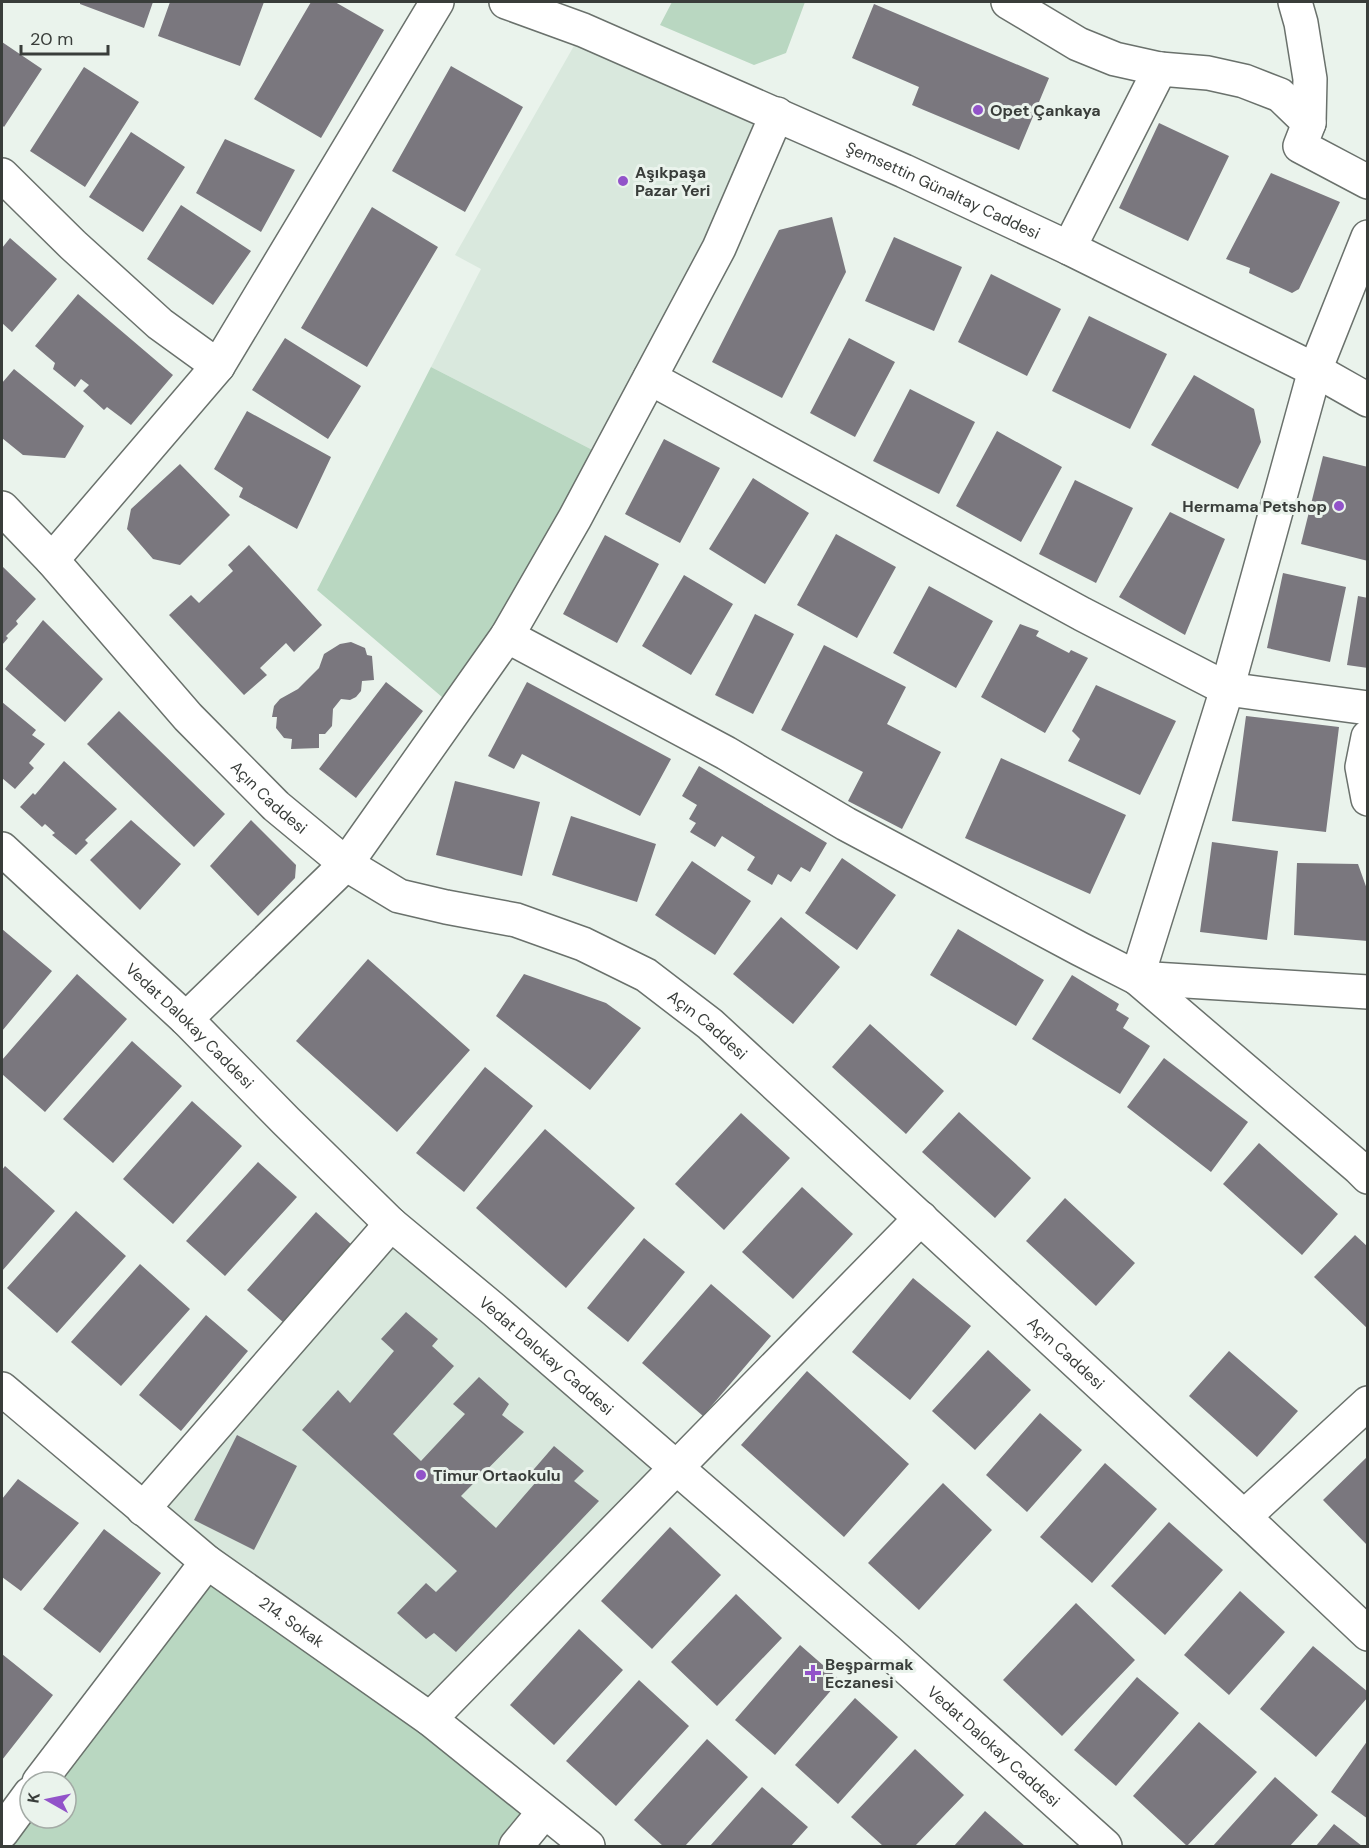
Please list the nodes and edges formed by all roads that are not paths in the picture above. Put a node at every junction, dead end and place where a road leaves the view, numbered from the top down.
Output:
1 (437, 2) edge
2 (506, 2) edge
3 (1008, 2) edge
4 (1295, 2) edge
5 (1160, 69) junction
6 (777, 114) junction
7 (1309, 123) junction
8 (2, 175) edge
9 (1368, 182) edge
10 (1368, 237) edge
11 (1069, 248) junction
12 (218, 366) junction
13 (1315, 370) junction
14 (650, 378) junction
15 (1368, 400) edge
16 (2, 508) edge
17 (52, 560) junction
18 (507, 636) junction
19 (1227, 689) junction
20 (1368, 708) edge
21 (1368, 737) edge
22 (1368, 799) edge
23 (2, 849) edge
24 (346, 864) junction
25 (1137, 978) junction
26 (1368, 992) edge
27 (186, 1019) junction
28 (1365, 1167) edge
29 (921, 1218) junction
30 (391, 1224) junction
31 (2, 1389) edge
32 (1368, 1403) edge
33 (676, 1468) junction
34 (143, 1509) junction
35 (1244, 1517) junction
36 (207, 1562) junction
37 (1368, 1634) edge
38 (430, 1719) junction
39 (48, 1770) edge
40 (18, 1810) edge
41 (544, 1812) junction
42 (2, 1832) edge
43 (516, 1846) edge
44 (588, 1846) edge
45 (1105, 1846) edge

1 - 12 street
2 - 6 street, Şemsettin Günaltay Caddesi
3 - 5 street
4 - 7 street
5 - 7 street
5 - 11 street
6 - 11 street, Şemsettin Günaltay Caddesi
6 - 14 street
7 - 9 street
8 - 12 street
10 - 13 street
11 - 13 street, Şemsettin Günaltay Caddesi
12 - 17 street
13 - 15 street, Şemsettin Günaltay Caddesi
13 - 19 street
14 - 18 street
14 - 19 street
16 - 17 street, Açın Caddesi
17 - 24 street, Açın Caddesi
18 - 24 street
18 - 25 street
19 - 20 street
19 - 25 street
21 - 22 street
23 - 27 street, Vedat Dalokay Caddesi
24 - 27 street
24 - 29 street, Açın Caddesi
25 - 26 street
25 - 28 street
27 - 30 street, Vedat Dalokay Caddesi
29 - 33 street
29 - 35 street, Açın Caddesi
30 - 33 street, Vedat Dalokay Caddesi
30 - 34 street
31 - 34 street, 214. Sokak
32 - 35 street
33 - 38 street
33 - 45 street, Vedat Dalokay Caddesi
34 - 36 street, 214. Sokak
35 - 37 street, Açın Caddesi
36 - 38 street, 214. Sokak
36 - 39 street
38 - 41 street, 214. Sokak
40 - 42 street
41 - 43 street
41 - 44 street, 214. Sokak

